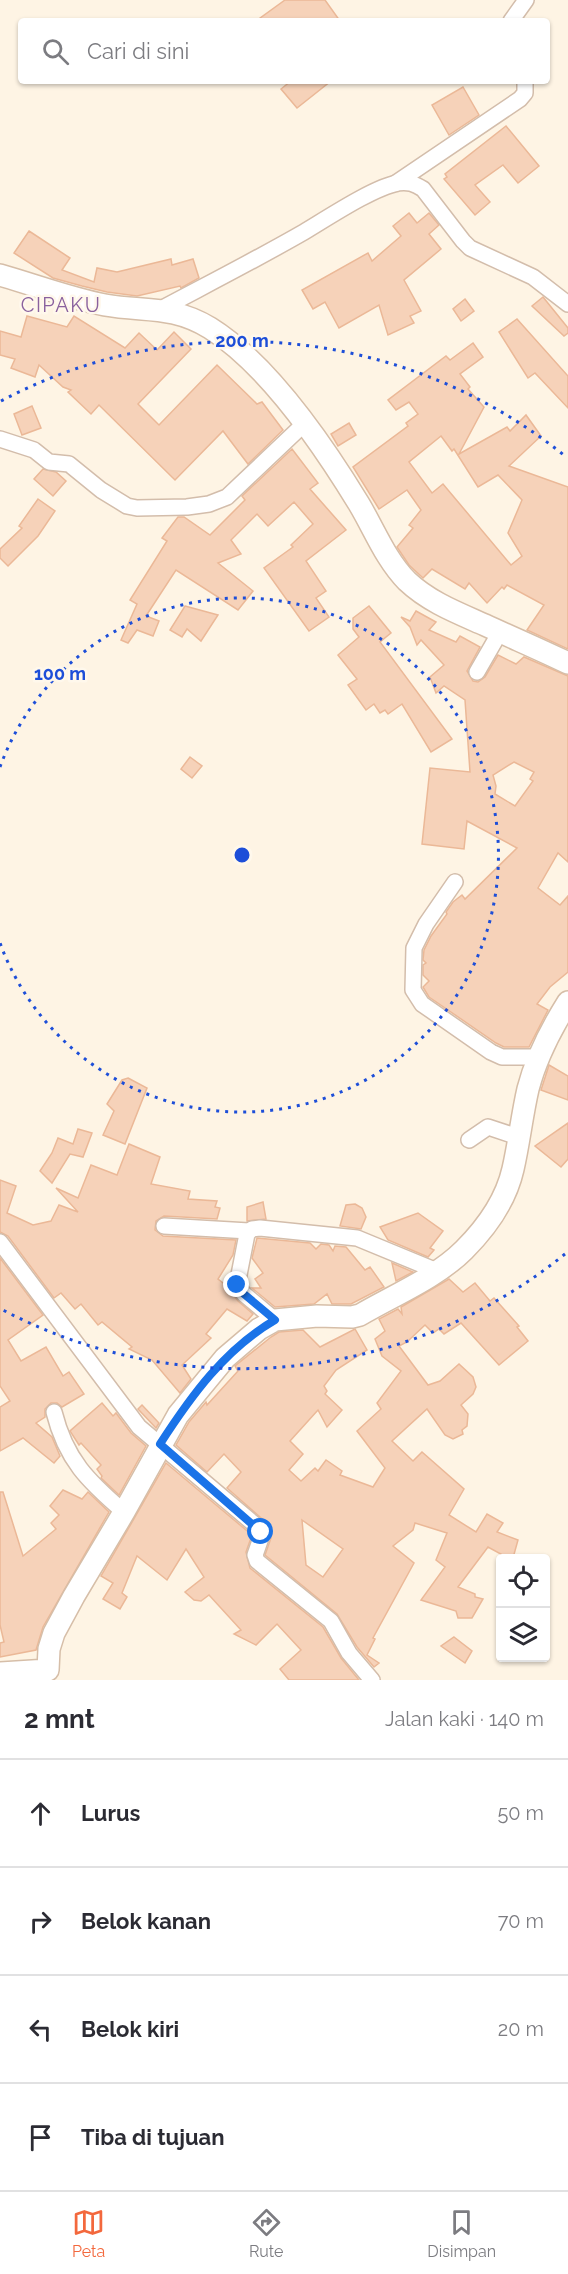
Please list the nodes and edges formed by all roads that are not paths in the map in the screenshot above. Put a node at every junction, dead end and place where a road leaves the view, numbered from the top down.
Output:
1 (526, 0) edge
2 (513, 18) edge
3 (525, 84) edge
4 (396, 183) junction
5 (0, 274) edge
6 (568, 304) edge
7 (161, 309) junction
8 (304, 424) junction
9 (0, 439) edge
10 (500, 632) junction
11 (568, 663) edge
12 (477, 672) dead end
13 (455, 882) dead end
14 (568, 1002) edge
15 (539, 1057) junction
16 (518, 1137) junction
17 (469, 1140) dead end
18 (164, 1226) dead end
19 (249, 1231) junction
20 (0, 1242) edge
21 (436, 1271) junction
22 (275, 1320) junction
23 (54, 1412) dead end
24 (160, 1444) junction
25 (124, 1512) junction
26 (0, 1673) edge
27 (49, 1675) edge
28 (372, 1680) edge

1 - 2 street
3 - 4 street
4 - 6 street
4 - 7 street
5 - 7 street
7 - 8 street
8 - 9 street
8 - 10 street
10 - 11 street
10 - 12 street
13 - 15 street
14 - 15 street
15 - 16 street
16 - 17 street
16 - 21 street
18 - 19 street
19 - 21 street
19 - 22 street
20 - 24 street
21 - 22 street
22 - 24 street
23 - 25 street
24 - 25 street
24 - 28 street
25 - 27 street
26 - 27 street

